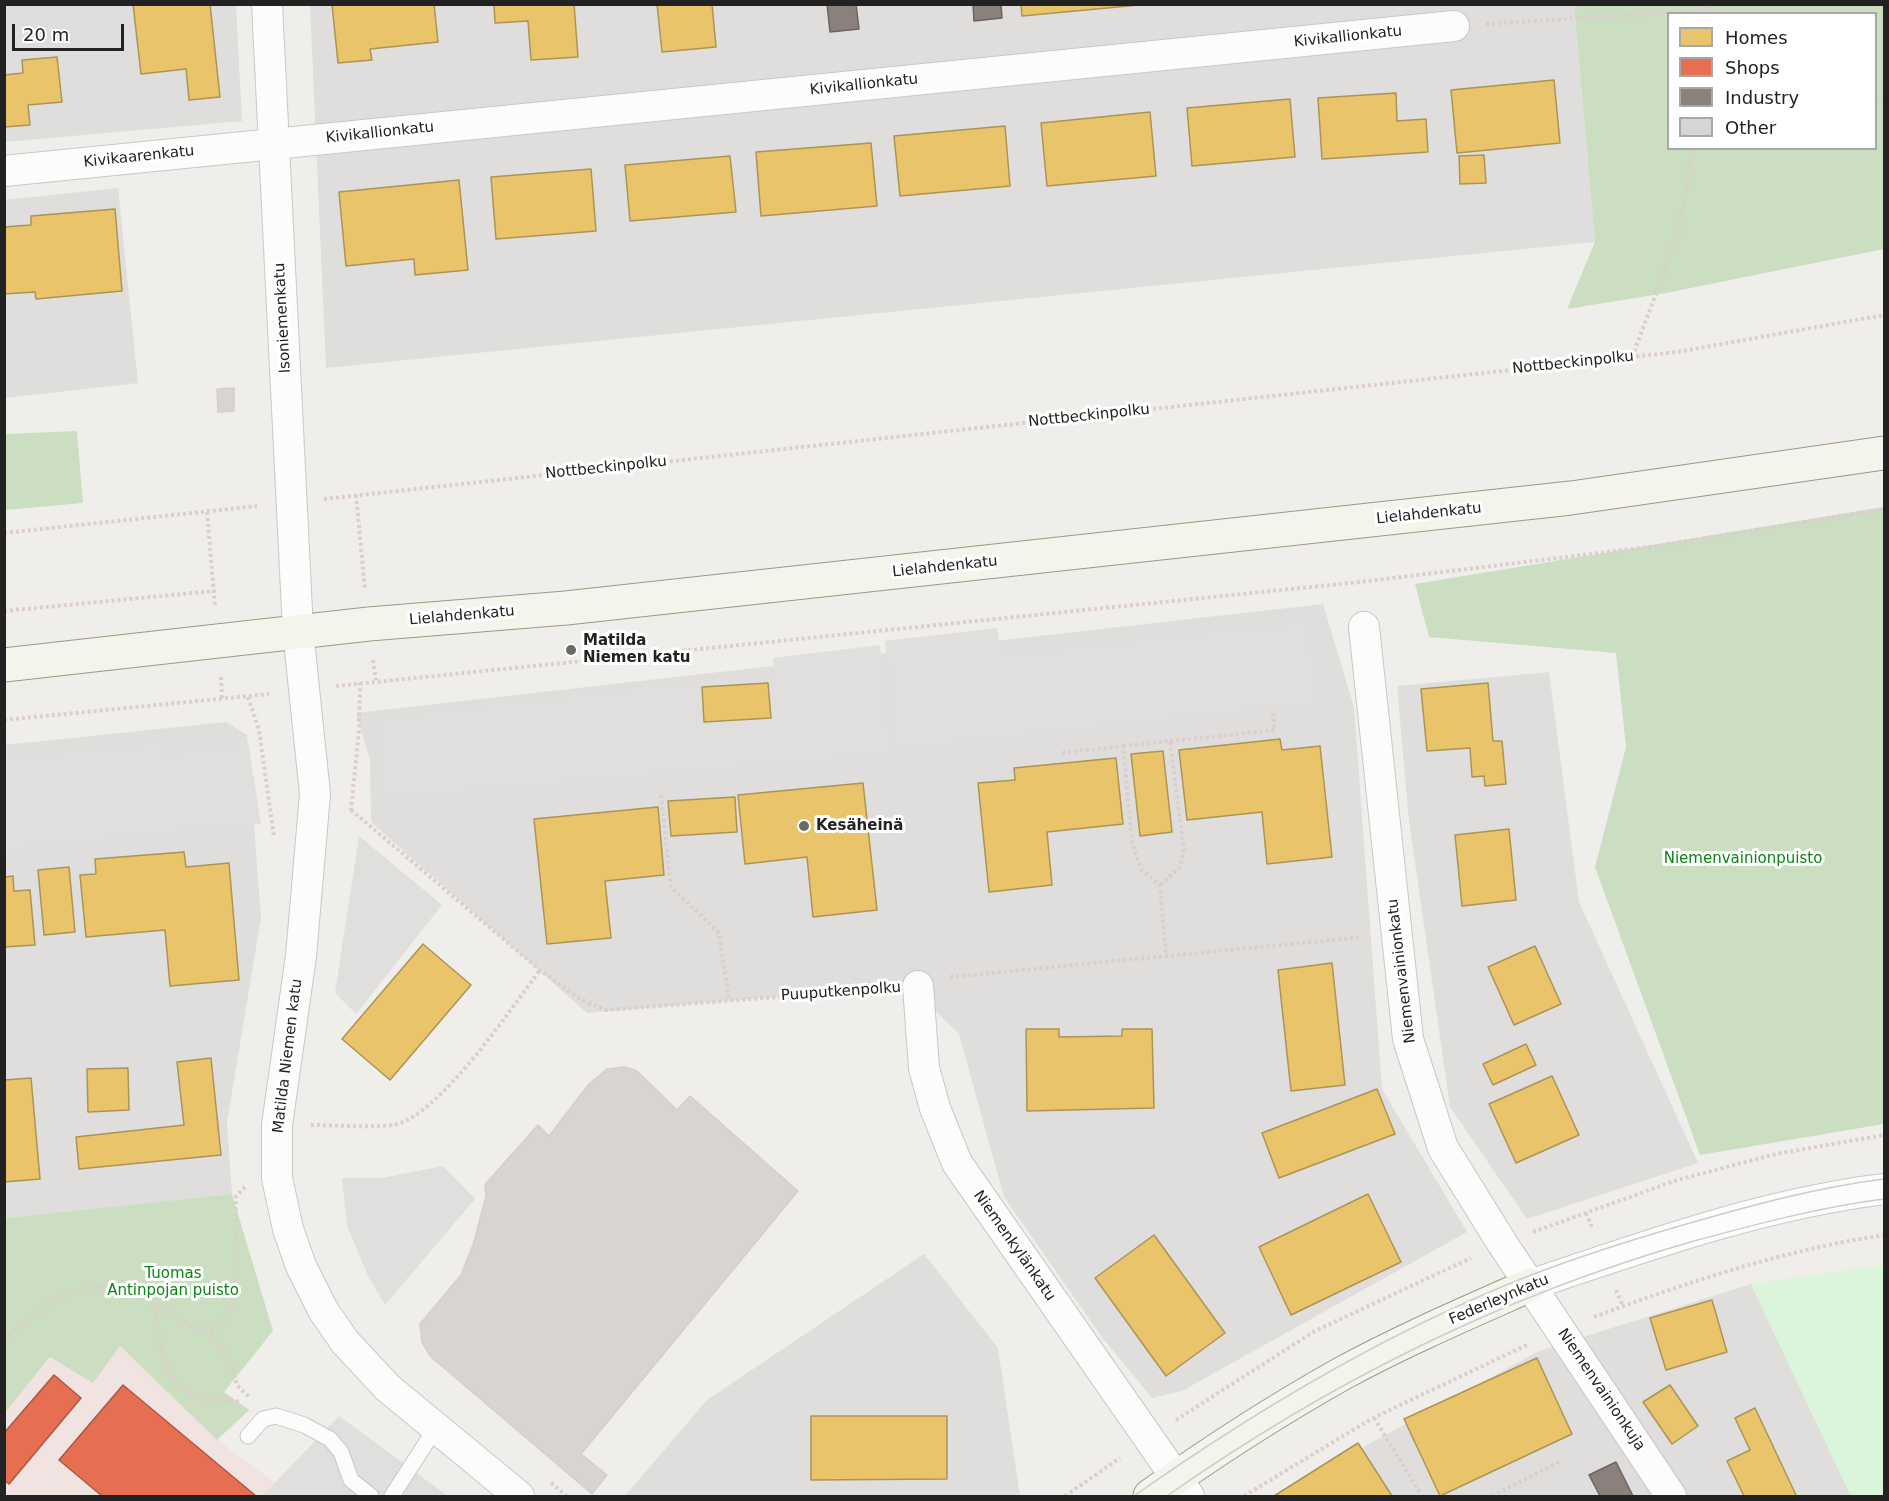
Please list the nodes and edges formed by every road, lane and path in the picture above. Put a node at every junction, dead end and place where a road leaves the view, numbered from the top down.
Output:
1 (267, 4) edge
2 (1708, 9) edge
3 (1454, 26) joint
4 (273, 143) junction
5 (1693, 150) edge
6 (4, 171) edge
7 (1884, 315) edge
8 (1631, 357) junction
9 (1884, 453) edge
10 (292, 502) junction
11 (1884, 509) edge
12 (4, 533) edge
13 (214, 591) dead end
14 (4, 611) edge
15 (1364, 627) dead end
16 (298, 631) junction
17 (4, 665) edge
18 (360, 683) junction
19 (303, 690) junction
20 (1273, 713) dead end
21 (4, 720) edge
22 (1170, 741) junction
23 (1123, 747) junction
24 (1062, 753) dead end
25 (661, 795) dead end
26 (351, 810) junction
27 (350, 822) dead end
28 (1160, 885) junction
29 (1397, 933) junction
30 (1166, 956) junction
31 (540, 970) junction
32 (918, 986) junction
33 (729, 1001) junction
34 (277, 1125) junction
35 (250, 1183) dead end
36 (1884, 1189) edge
37 (1530, 1285) junction
38 (155, 1306) junction
39 (210, 1332) junction
40 (4, 1339) edge
41 (258, 1413) junction
42 (1374, 1418) dead end
43 (435, 1429) junction
44 (248, 1436) dead end
45 (1559, 1462) dead end
46 (542, 1476) dead end
47 (1507, 1489) junction
48 (1172, 1490) edge
49 (371, 1497) edge
50 (392, 1497) edge
51 (519, 1497) edge
52 (567, 1497) edge
53 (1422, 1497) edge
54 (1492, 1497) edge
55 (1503, 1497) edge
56 (1671, 1497) edge

1 - 4 street, Isoniemenkatu
2 - 3 path
3 - 4 street, Kivikallionkatu
4 - 6 street, Kivikaarenkatu
4 - 10 street, Isoniemenkatu
5 - 8 path
7 - 8 path, Nottbeckinpolku
8 - 10 path, Nottbeckinpolku
9 - 16 main road, Lielahdenkatu
10 - 12 path, Nottbeckinpolku
10 - 16 street, Isoniemenkatu
11 - 18 path
13 - 14 path
15 - 29 street, Niemenvainionkatu
16 - 17 main road, Lielahdenkatu
16 - 19 street, Matilda Niemen katu
18 - 19 path
18 - 26 path
19 - 21 path
19 - 34 street, Matilda Niemen katu
20 - 22 path
22 - 23 path
22 - 28 path
23 - 24 path
23 - 28 path
25 - 33 path
26 - 27 path
26 - 31 path, Puuputkenpolku
28 - 30 path
29 - 30 path, Puuputkenpolku
29 - 37 street, Niemenvainionkatu
30 - 32 path, Puuputkenpolku
31 - 33 path, Puuputkenpolku
31 - 34 path
32 - 33 path, Puuputkenpolku
32 - 48 street, Niemenkylänkatu
34 - 43 street, Matilda Niemen katu
35 - 39 path
36 - 37 street, Federleynkatu
37 - 48 main road, Federleynkatu
37 - 56 street, Niemenvainionkuja
38 - 39 path
38 - 40 path
38 - 41 path
39 - 41 path
41 - 44 lane
41 - 49 lane
42 - 53 path
43 - 50 lane
43 - 51 street, Matilda Niemen katu
45 - 47 path
46 - 52 path
47 - 54 path
47 - 55 path

